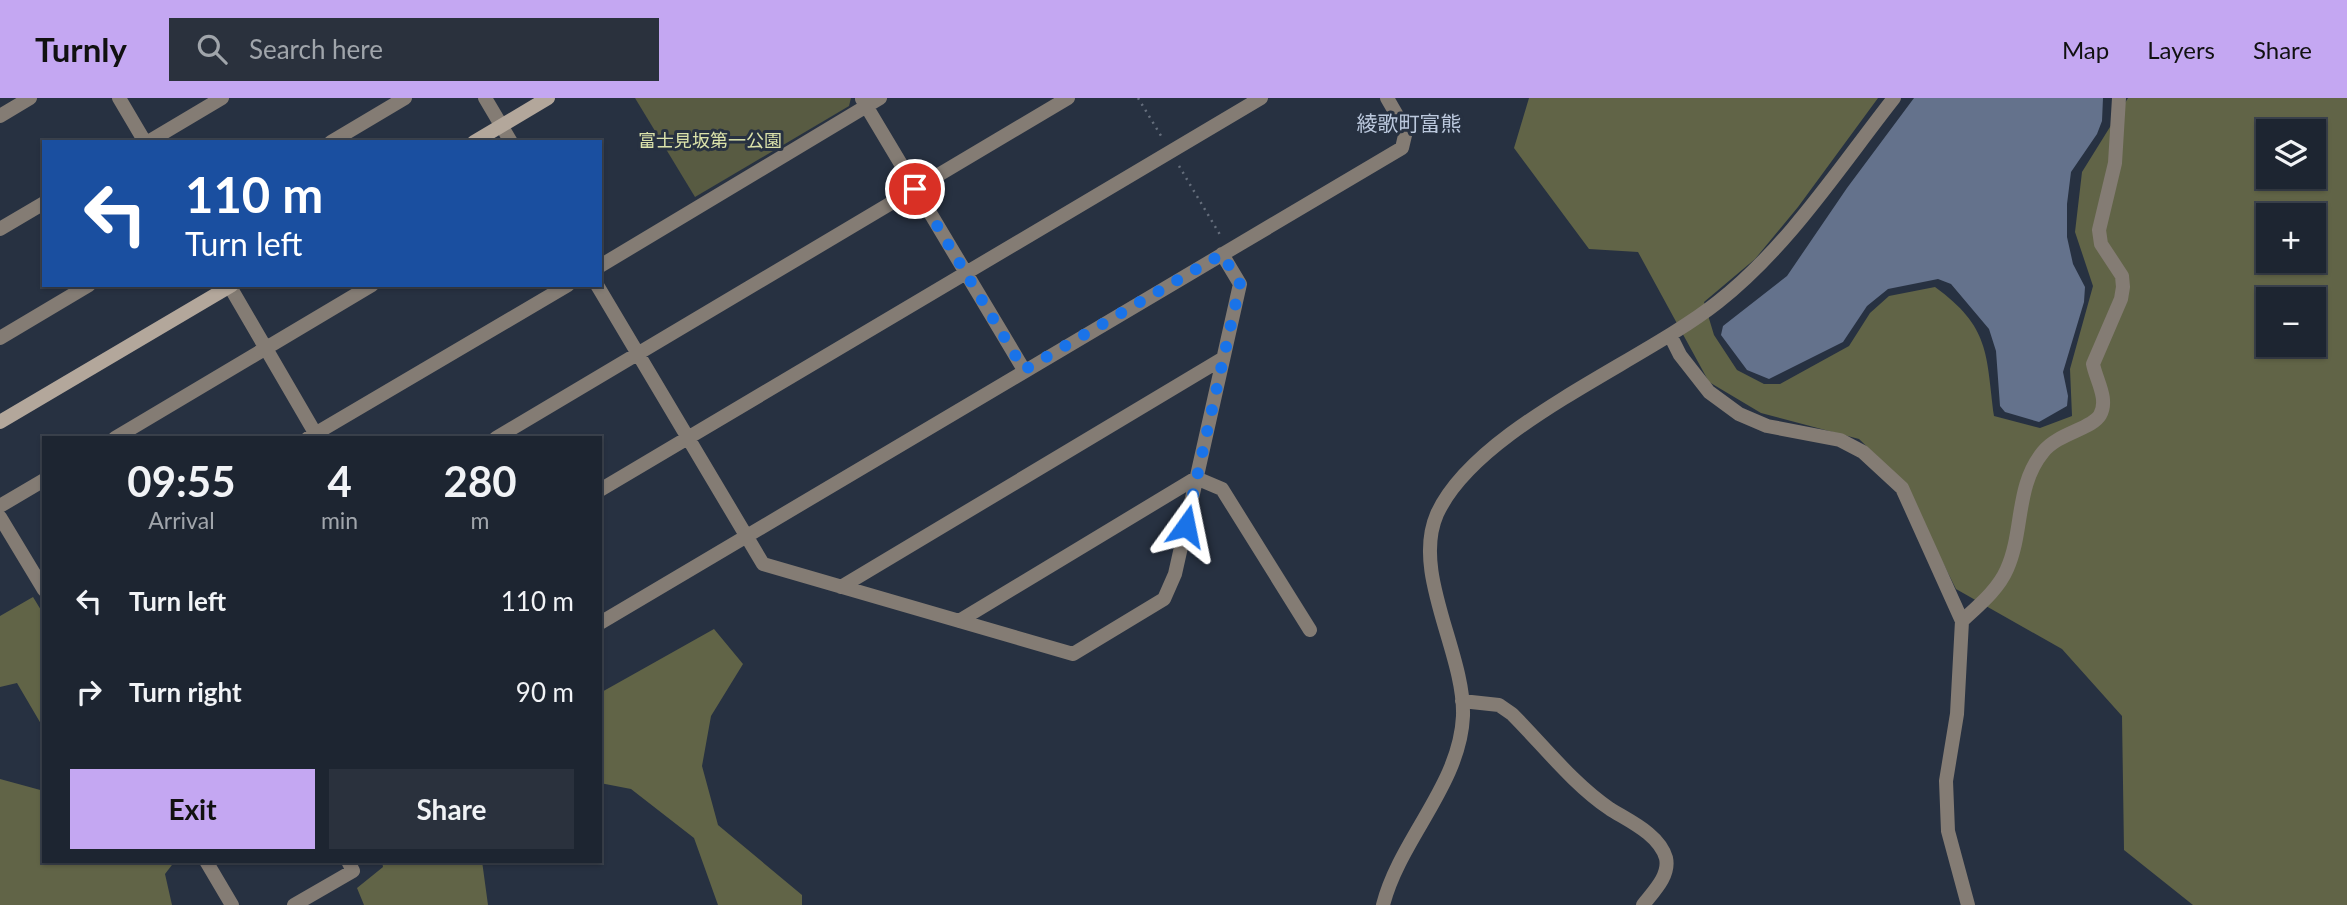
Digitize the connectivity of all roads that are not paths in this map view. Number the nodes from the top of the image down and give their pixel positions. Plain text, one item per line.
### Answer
1 (30, 98) edge
2 (119, 98) edge
3 (222, 98) edge
4 (405, 98) edge
5 (485, 98) edge
6 (548, 98) edge
7 (880, 98) edge
8 (1068, 98) edge
9 (1261, 98) edge
10 (1387, 98) edge
11 (1894, 98) edge
12 (2119, 98) edge
13 (864, 102) edge
14 (0, 116) edge
15 (502, 126) junction
16 (146, 140) edge
17 (150, 140) edge
18 (334, 140) edge
19 (478, 140) edge
20 (511, 140) edge
21 (915, 189) junction
22 (42, 204) edge
23 (0, 229) edge
24 (1226, 252) junction
25 (602, 265) edge
26 (965, 272) junction
27 (86, 287) edge
28 (228, 287) edge
29 (231, 287) edge
30 (370, 287) edge
31 (565, 287) edge
32 (598, 287) edge
33 (1670, 335) junction
34 (0, 338) edge
35 (266, 348) junction
36 (638, 354) junction
37 (1222, 359) junction
38 (1024, 370) junction
39 (0, 422) edge
40 (119, 436) edge
41 (314, 436) edge
42 (499, 436) edge
43 (687, 439) junction
44 (1196, 478) junction
45 (42, 481) edge
46 (602, 489) edge
47 (0, 506) edge
48 (0, 517) edge
49 (745, 537) junction
50 (42, 587) edge
51 (841, 587) junction
52 (959, 621) junction
53 (1962, 621) junction
54 (602, 622) edge
55 (1310, 630) dead end
56 (1462, 701) junction
57 (207, 863) edge
58 (349, 863) edge
59 (232, 905) edge
60 (294, 905) edge
61 (1383, 905) edge
62 (1643, 905) edge
63 (1968, 905) edge

1 - 14 street
2 - 16 street
3 - 17 street
4 - 18 street
5 - 15 street
6 - 15 street
7 - 13 street
8 - 21 street
9 - 26 street
10 - 24 street
11 - 33 street
12 - 53 street
13 - 21 street
13 - 25 street
15 - 19 street
15 - 20 street
21 - 26 street
21 - 36 street
22 - 23 street
24 - 37 street
24 - 38 street
26 - 38 street
26 - 43 street
27 - 34 street
28 - 39 street
29 - 35 street
30 - 35 street
31 - 41 street
32 - 36 street
33 - 53 street
33 - 56 street
35 - 40 street
35 - 41 street
36 - 42 street
36 - 43 street
37 - 44 street
37 - 51 street
38 - 49 street
43 - 46 street
43 - 49 street
44 - 52 street
44 - 52 street
44 - 55 street
45 - 47 street
48 - 50 street
49 - 51 street
49 - 54 street
51 - 52 street
53 - 63 street
56 - 61 street
56 - 62 street
57 - 59 street
58 - 60 street

